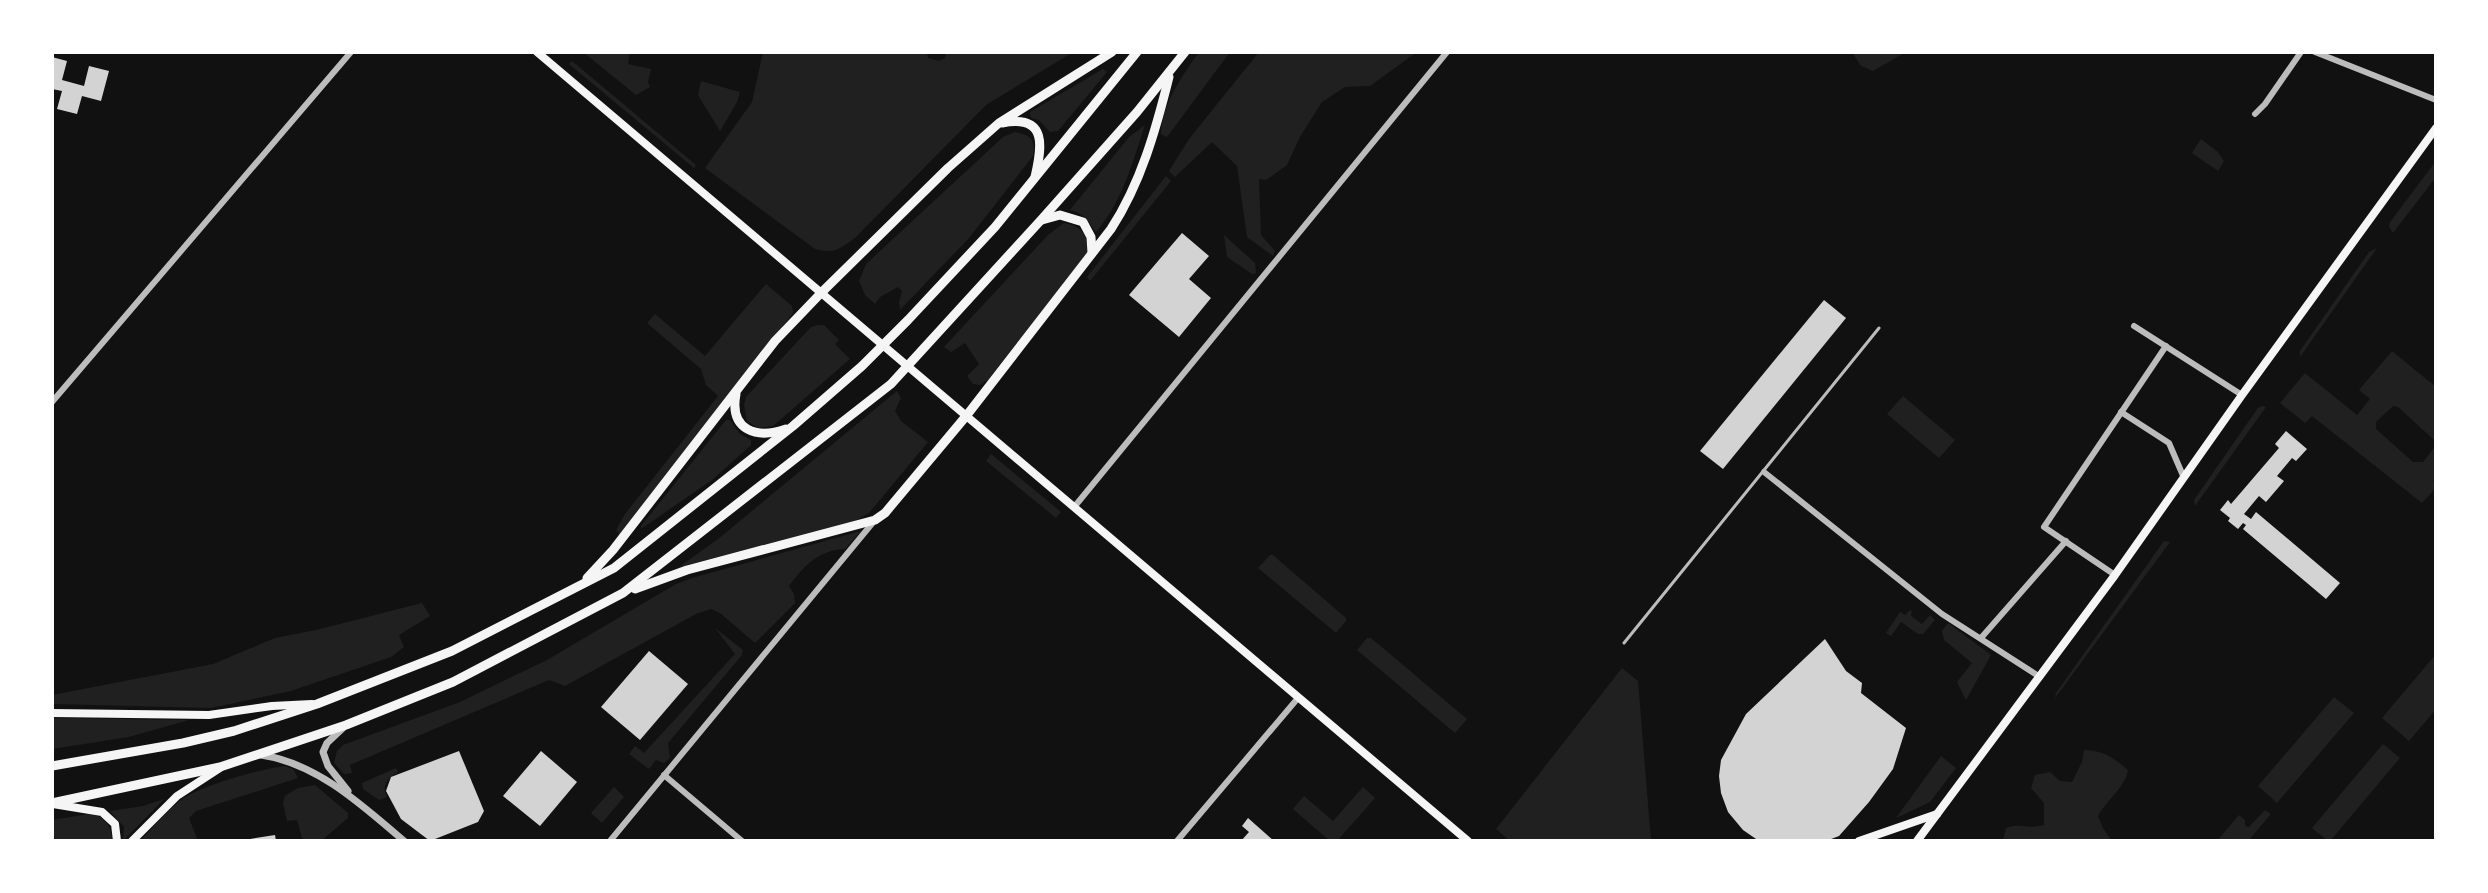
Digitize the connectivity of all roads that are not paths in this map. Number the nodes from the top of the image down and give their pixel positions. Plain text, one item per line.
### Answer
1 (351, 52) edge
2 (537, 52) edge
3 (1112, 52) edge
4 (1137, 52) edge
5 (1185, 52) edge
6 (1447, 52) edge
7 (2301, 52) edge
8 (2315, 52) edge
9 (1170, 73) junction
10 (2436, 100) edge
11 (2255, 114) dead end
12 (999, 123) junction
13 (2436, 128) edge
14 (1034, 180) junction
15 (1041, 220) junction
16 (1092, 253) junction
17 (822, 292) junction
18 (2134, 326) dead end
19 (1879, 328) dead end
20 (2166, 346) junction
21 (736, 391) junction
22 (2242, 395) junction
23 (52, 402) edge
24 (2121, 412) junction
25 (967, 415) junction
26 (793, 426) junction
27 (1764, 472) junction
28 (2184, 478) junction
29 (1075, 506) junction
30 (875, 520) junction
31 (2066, 541) junction
32 (2115, 575) junction
33 (582, 584) junction
34 (623, 593) junction
35 (1981, 638) junction
36 (1624, 643) dead end
37 (2040, 677) junction
38 (1298, 698) junction
39 (317, 704) junction
40 (52, 713) edge
41 (346, 725) junction
42 (259, 755) junction
43 (52, 766) edge
44 (220, 767) junction
45 (664, 775) junction
46 (355, 799) junction
47 (52, 804) edge
48 (1937, 814) junction
49 (117, 841) edge
50 (132, 841) edge
51 (404, 841) edge
52 (610, 841) edge
53 (742, 841) edge
54 (1177, 841) edge
55 (1468, 841) edge
56 (1859, 841) edge
57 (1917, 841) edge
58 (1925, 841) edge

1 - 23 street
2 - 17 main road
3 - 12 main road
4 - 14 main road
5 - 9 main road
6 - 29 street
7 - 11 street
8 - 10 street
9 - 15 main road
9 - 16 main road
12 - 14 main road
12 - 17 main road
13 - 22 main road
14 - 26 main road
15 - 16 main road
15 - 34 main road
16 - 25 main road
17 - 21 main road
17 - 25 main road
18 - 20 street
19 - 27 lane
20 - 22 street
20 - 24 street
21 - 26 main road
21 - 33 main road
22 - 28 main road
24 - 28 street
24 - 31 street
25 - 29 main road
25 - 30 main road
26 - 33 main road
27 - 35 street
27 - 36 lane
28 - 32 main road
29 - 38 main road
30 - 34 main road
30 - 45 street
31 - 32 street
31 - 35 street
32 - 37 main road
33 - 39 main road
34 - 41 main road
35 - 37 street
37 - 48 main road
38 - 54 street
38 - 55 main road
39 - 40 main road
39 - 43 main road
41 - 42 main road
41 - 46 street
42 - 44 main road
42 - 46 street
44 - 47 main road
44 - 50 main road
45 - 52 street
45 - 53 street
46 - 51 street
47 - 49 main road
48 - 56 main road
48 - 57 main road
48 - 58 main road

